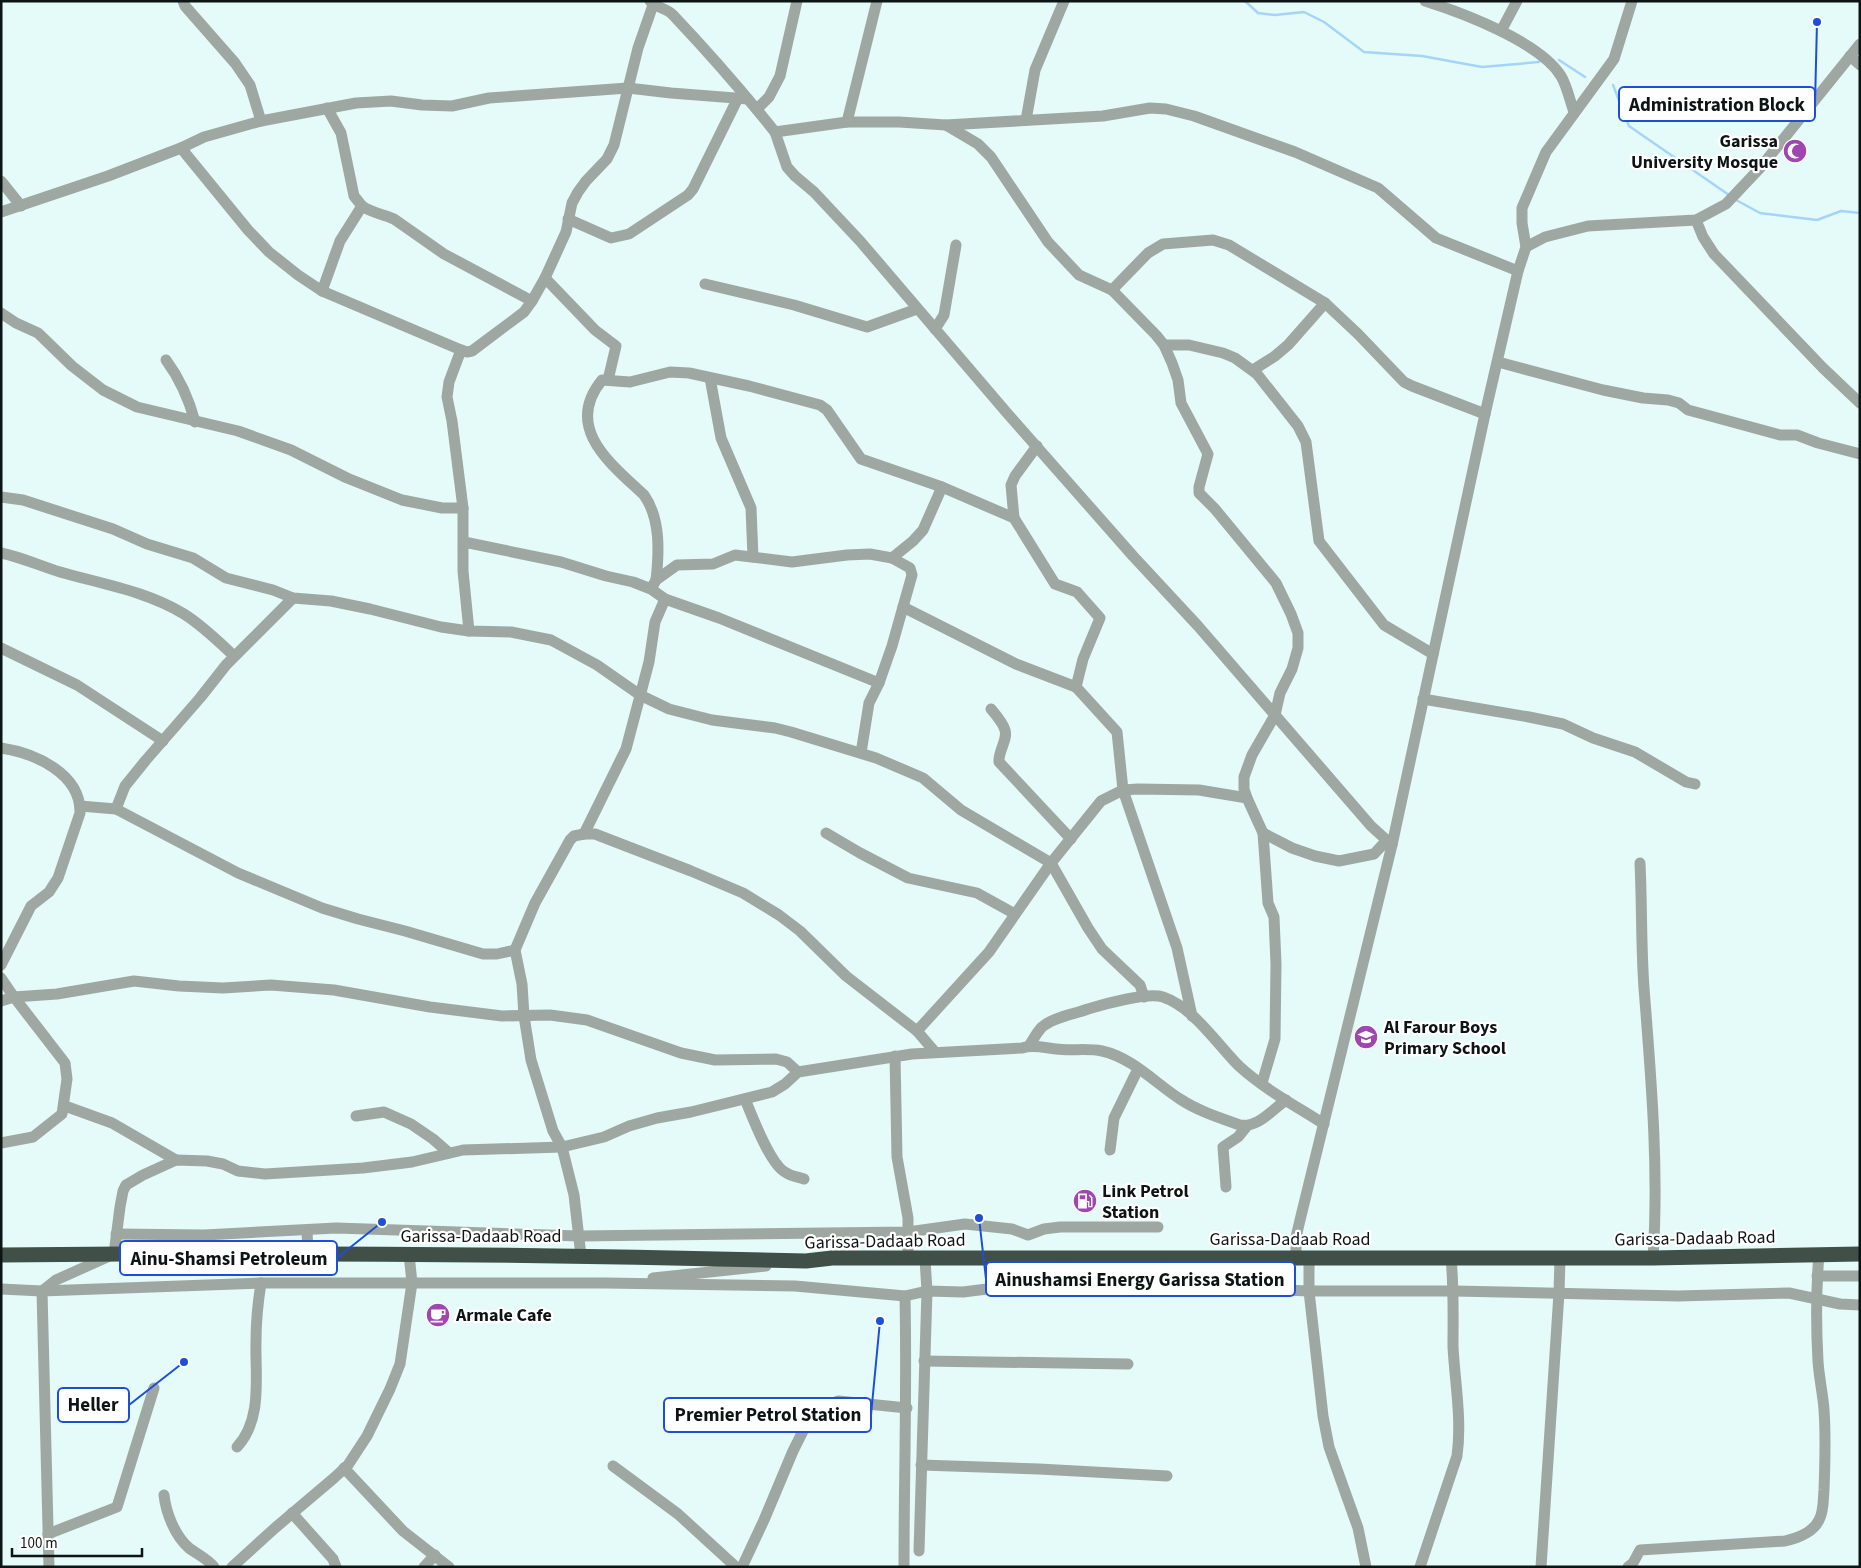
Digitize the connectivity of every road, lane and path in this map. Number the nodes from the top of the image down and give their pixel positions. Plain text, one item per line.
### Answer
1 (183, 1) edge
2 (797, 1) edge
3 (877, 1) edge
4 (1064, 1) edge
5 (1425, 1) edge
6 (1517, 1) edge
7 (1632, 1) edge
8 (652, 3) edge
9 (1441, 4) edge
10 (1501, 31) junction
11 (1860, 44) edge
12 (1850, 56) junction
13 (1860, 65) edge
14 (628, 88) junction
15 (743, 98) junction
16 (327, 108) junction
17 (757, 110) junction
18 (1574, 112) junction
19 (1026, 120) junction
20 (261, 121) junction
21 (847, 122) junction
22 (946, 125) junction
23 (776, 132) junction
24 (181, 148) junction
25 (1, 181) edge
26 (21, 206) junction
27 (362, 206) junction
28 (1, 212) edge
29 (568, 219) junction
30 (1696, 220) junction
31 (956, 245) dead end
32 (1526, 247) junction
33 (1518, 271) junction
34 (545, 278) junction
35 (705, 284) dead end
36 (322, 290) junction
37 (1112, 290) junction
38 (532, 301) junction
39 (1325, 303) junction
40 (917, 309) junction
41 (1, 312) edge
42 (935, 329) junction
43 (1164, 345) junction
44 (461, 350) junction
45 (166, 360) dead end
46 (1498, 362) junction
47 (1253, 370) junction
48 (710, 378) junction
49 (608, 380) junction
50 (1860, 403) edge
51 (1485, 414) junction
52 (195, 422) junction
53 (1037, 446) junction
54 (1860, 454) edge
55 (942, 487) junction
56 (1, 497) edge
57 (463, 508) junction
58 (1014, 518) junction
59 (464, 542) junction
60 (1, 553) edge
61 (753, 557) junction
62 (892, 558) junction
63 (654, 585) junction
64 (293, 598) junction
65 (665, 599) junction
66 (903, 607) junction
67 (469, 631) junction
68 (1, 648) edge
69 (1433, 654) junction
70 (234, 656) junction
71 (879, 683) junction
72 (1076, 687) junction
73 (640, 695) junction
74 (1423, 699) junction
75 (991, 709) dead end
76 (1275, 715) junction
77 (163, 741) junction
78 (1, 748) edge
79 (861, 753) junction
80 (1695, 784) dead end
81 (1123, 790) junction
82 (1247, 798) junction
83 (80, 806) junction
84 (116, 809) junction
85 (826, 833) dead end
86 (1263, 833) junction
87 (584, 834) junction
88 (1071, 839) junction
89 (1389, 843) junction
90 (1640, 863) dead end
91 (1051, 864) junction
92 (1015, 914) junction
93 (515, 950) junction
94 (1, 965) edge
95 (1, 978) edge
96 (14, 997) junction
97 (1144, 997) junction
98 (1, 1001) edge
99 (524, 1016) junction
100 (1192, 1016) junction
101 (917, 1031) junction
102 (1029, 1046) junction
103 (935, 1052) junction
104 (895, 1056) junction
105 (1138, 1069) junction
106 (798, 1072) junction
107 (1262, 1083) junction
108 (745, 1099) junction
109 (1286, 1100) junction
110 (64, 1106) junction
111 (356, 1116) dead end
112 (1324, 1124) junction
113 (1247, 1126) junction
114 (1, 1143) edge
115 (562, 1147) junction
116 (1110, 1150) dead end
117 (449, 1154) junction
118 (176, 1160) junction
119 (804, 1179) dead end
120 (1226, 1187) dead end
121 (1158, 1227) dead end
122 (307, 1230) junction
123 (908, 1232) junction
124 (116, 1234) junction
125 (579, 1236) junction
126 (114, 1254) junction
127 (308, 1254) junction
128 (409, 1254) junction
129 (1819, 1254) junction
130 (1860, 1254) edge
131 (1, 1255) edge
132 (581, 1256) junction
133 (1451, 1258) junction
134 (1560, 1258) junction
135 (1653, 1258) junction
136 (908, 1259) junction
137 (925, 1259) junction
138 (1302, 1259) junction
139 (806, 1261) junction
140 (1817, 1276) junction
141 (1860, 1276) edge
142 (261, 1283) junction
143 (412, 1283) junction
144 (606, 1283) junction
145 (1, 1289) edge
146 (42, 1291) junction
147 (927, 1291) junction
148 (1310, 1291) junction
149 (1454, 1291) junction
150 (1559, 1294) junction
151 (905, 1296) junction
152 (1817, 1299) junction
153 (1860, 1305) edge
154 (924, 1361) junction
155 (1128, 1364) dead end
156 (154, 1388) dead end
157 (907, 1408) junction
158 (237, 1447) dead end
159 (921, 1465) junction
160 (612, 1466) dead end
161 (344, 1468) junction
162 (1167, 1476) dead end
163 (164, 1495) dead end
164 (292, 1514) junction
165 (48, 1534) junction
166 (919, 1551) dead end
167 (435, 1555) junction
168 (49, 1567) edge
169 (214, 1567) edge
170 (232, 1567) edge
171 (336, 1567) edge
172 (424, 1567) edge
173 (448, 1567) edge
174 (736, 1567) edge
175 (742, 1567) edge
176 (904, 1567) edge
177 (1366, 1567) edge
178 (1420, 1567) edge
179 (1541, 1567) edge
180 (1628, 1567) edge

1 - 20 street
2 - 17 street
3 - 21 street
4 - 19 street
5 - 9 street
6 - 10 street
7 - 18 street
8 - 14 street
8 - 15 street
9 - 10 street
10 - 18 street
11 - 12 street
12 - 13 street
12 - 30 street
14 - 15 street
14 - 16 street
14 - 29 street
15 - 17 street
15 - 29 street
16 - 20 street
16 - 27 street
17 - 23 street
18 - 32 street
19 - 22 street
19 - 33 street
20 - 24 street
21 - 22 street
21 - 23 street
22 - 37 street
23 - 40 street
24 - 26 street
24 - 36 street
25 - 26 street
26 - 28 street
27 - 36 street
27 - 38 street
29 - 34 street
30 - 32 street
30 - 50 street
31 - 42 street
32 - 33 street
33 - 46 street
34 - 38 street
34 - 49 street
35 - 40 street
36 - 44 street
37 - 39 street
37 - 43 street
38 - 44 street
39 - 47 street
39 - 51 street
40 - 42 street
41 - 52 street
42 - 53 street
43 - 47 street
43 - 76 street
44 - 57 street
45 - 52 street
46 - 51 street
46 - 54 street
47 - 69 street
48 - 49 street
48 - 55 street
48 - 61 street
49 - 63 street
51 - 69 street
52 - 57 street
53 - 58 street
53 - 76 street
55 - 58 street
55 - 62 street
56 - 64 street
57 - 59 street
58 - 72 street
59 - 63 street
59 - 67 street
60 - 70 street
61 - 62 street
61 - 63 street
62 - 66 street
63 - 65 street
64 - 67 street
64 - 70 street
65 - 71 street
65 - 73 street
66 - 71 street
66 - 72 street
67 - 73 street
68 - 77 street
69 - 74 street
70 - 77 street
71 - 79 street
72 - 81 street
73 - 79 street
73 - 87 street
74 - 80 street
74 - 89 street
75 - 88 street
76 - 82 street
76 - 89 street
77 - 84 street
78 - 83 street
79 - 91 street
81 - 82 street
81 - 88 street
81 - 100 street
82 - 86 street
83 - 84 street
83 - 94 street
84 - 93 street
85 - 92 street
86 - 89 street
86 - 107 street
87 - 93 street
87 - 101 street
88 - 91 street
89 - 112 street
90 - 135 street
91 - 92 street
91 - 97 street
92 - 101 street
93 - 99 street
95 - 96 street
96 - 98 street
96 - 99 street
96 - 110 street
97 - 100 street
97 - 102 street
99 - 106 street
99 - 115 street
100 - 107 street
101 - 103 street
102 - 103 street
102 - 105 street
103 - 104 street
104 - 106 street
104 - 123 street
105 - 113 street
105 - 116 street
106 - 108 street
107 - 109 street
108 - 115 street
108 - 119 street
109 - 112 street
109 - 113 street
110 - 114 street
110 - 118 street
111 - 117 street
112 - 138 street
113 - 120 street
115 - 117 street
115 - 125 street
117 - 118 street
118 - 124 street
121 - 123 street
122 - 124 street
122 - 125 street
122 - 127 street
123 - 125 street
123 - 136 street
124 - 126 street
125 - 132 street
126 - 127 highway, Garissa-Dadaab Road
126 - 131 highway, Garissa-Dadaab Road
126 - 146 street
127 - 128 highway, Garissa-Dadaab Road
128 - 132 highway, Garissa-Dadaab Road
128 - 143 street
129 - 130 highway, Garissa-Dadaab Road
129 - 135 highway, Garissa-Dadaab Road
129 - 140 street
132 - 139 highway, Garissa-Dadaab Road
133 - 134 highway, Garissa-Dadaab Road
133 - 138 highway, Garissa-Dadaab Road
133 - 149 street
134 - 135 highway, Garissa-Dadaab Road
134 - 150 street
136 - 137 highway, Garissa-Dadaab Road
136 - 139 highway, Garissa-Dadaab Road
137 - 138 highway, Garissa-Dadaab Road
137 - 147 street
138 - 148 street
139 - 144 street
140 - 141 street
140 - 152 street
142 - 143 street
142 - 146 street
142 - 158 street
143 - 144 street
143 - 161 street
144 - 151 street
145 - 146 street
146 - 165 street
147 - 148 street
147 - 151 street
147 - 154 street
148 - 149 street
148 - 177 street
149 - 150 street
149 - 178 street
150 - 152 street
150 - 179 street
151 - 157 street
152 - 153 street
152 - 180 street
154 - 155 street
154 - 159 street
156 - 165 street
157 - 175 street
157 - 176 street
159 - 162 street
159 - 166 street
160 - 174 street
161 - 164 street
161 - 167 street
163 - 169 street
164 - 170 street
164 - 171 street
165 - 168 street
167 - 172 street
167 - 173 street

